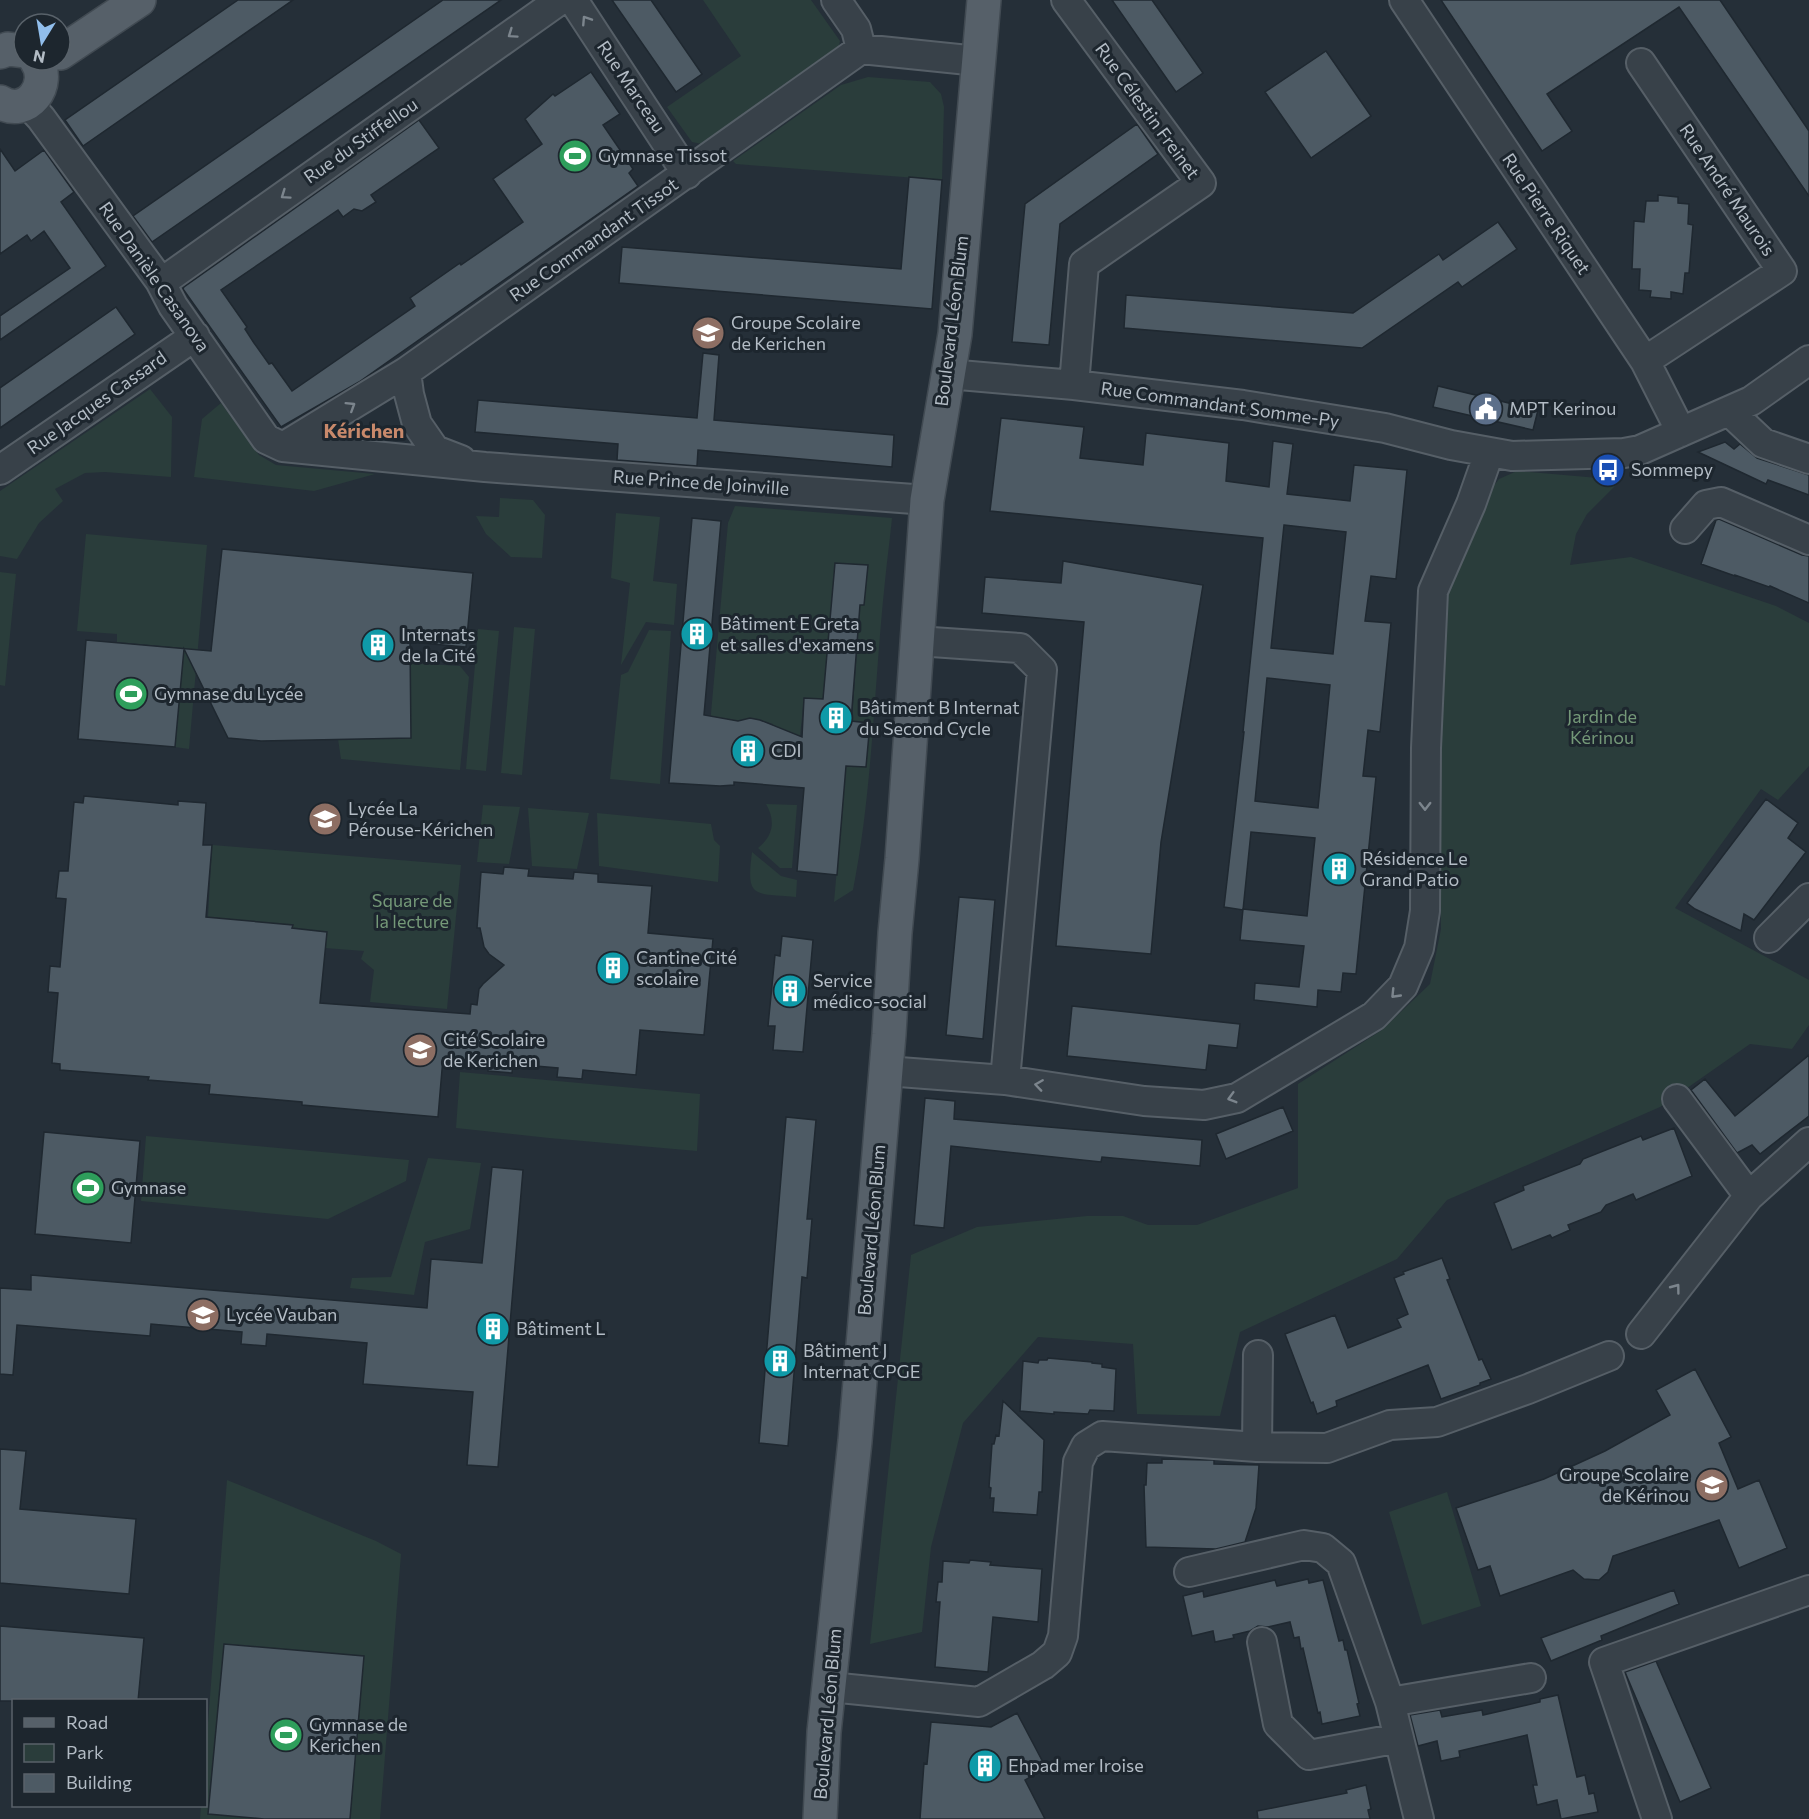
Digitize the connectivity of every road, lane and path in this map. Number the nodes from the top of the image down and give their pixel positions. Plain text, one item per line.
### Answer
1 (138, 0) edge
2 (560, 0) edge
3 (573, 0) edge
4 (836, 0) edge
5 (984, 0) edge
6 (1066, 0) edge
7 (1404, 0) edge
8 (72, 40) edge
9 (861, 50) junction
10 (978, 62) junction
11 (1641, 63) dead end
12 (43, 72) edge
13 (14, 103) edge
14 (687, 174) junction
15 (160, 281) junction
16 (195, 336) junction
17 (1809, 360) edge
18 (1645, 361) junction
19 (406, 372) junction
20 (948, 374) junction
21 (1074, 385) junction
22 (1729, 411) junction
23 (1681, 432) junction
24 (283, 447) junction
25 (1489, 453) junction
26 (1809, 459) edge
27 (474, 466) junction
28 (0, 470) edge
29 (927, 500) junction
30 (1685, 529) dead end
31 (1809, 540) edge
32 (917, 641) junction
33 (1809, 898) edge
34 (1769, 938) dead end
35 (886, 1071) junction
36 (1005, 1080) junction
37 (1677, 1099) dead end
38 (1809, 1142) edge
39 (1749, 1196) junction
40 (1641, 1334) dead end
41 (1258, 1355) dead end
42 (1609, 1356) dead end
43 (1257, 1447) junction
44 (1189, 1572) dead end
45 (1809, 1590) edge
46 (1262, 1642) dead end
47 (1532, 1678) dead end
48 (830, 1688) junction
49 (1390, 1702) junction
50 (1399, 1738) junction
51 (820, 1819) edge
52 (1419, 1819) edge
53 (1657, 1819) edge

1 - 8 main road
2 -> 15 street, Rue du Stiffellou
14 -> 3 street, Rue Marceau
4 - 9 street
5 - 10 main road, Boulevard Léon Blum
6 - 21 street, Rue Célestin Freinet
7 - 18 street, Rue Pierre Riquet
9 - 10 street
9 - 14 street, Rue Commandant Tissot
10 - 20 main road, Boulevard Léon Blum
11 - 18 street, Rue André Maurois
12 - 13 main road
13 - 15 street, Rue Danièle Casanova
14 - 19 street, Rue Commandant Tissot
15 - 16 street, Rue Danièle Casanova
16 - 24 street, Rue Danièle Casanova
16 - 28 street, Rue Jacques Cassard
17 - 22 street, Rue Commandant Somme-Py
18 - 23 street, Rue Pierre Riquet
24 -> 19 street, Rue Commandant Tissot
19 - 27 street, Rue Prince de Joinville
20 - 21 street, Rue Commandant Somme-Py
20 - 29 main road, Boulevard Léon Blum
21 - 25 street, Rue Commandant Somme-Py
22 - 23 street, Rue Commandant Somme-Py
22 - 26 street
23 - 25 street, Rue Commandant Somme-Py
24 - 27 street, Rue Prince de Joinville
25 -> 36 street
27 - 29 street, Rue Prince de Joinville
29 - 32 main road, Boulevard Léon Blum
30 - 31 street
32 - 35 main road, Boulevard Léon Blum
32 - 36 street
33 - 34 street
35 - 36 street
35 - 48 main road, Boulevard Léon Blum
37 - 39 street
38 - 39 street
40 -> 39 street
41 - 43 street
42 - 43 street
43 - 48 street
44 - 49 street
45 - 53 street
46 - 50 street
47 - 49 street
48 - 51 main road, Boulevard Léon Blum
49 - 50 street
50 - 52 street

